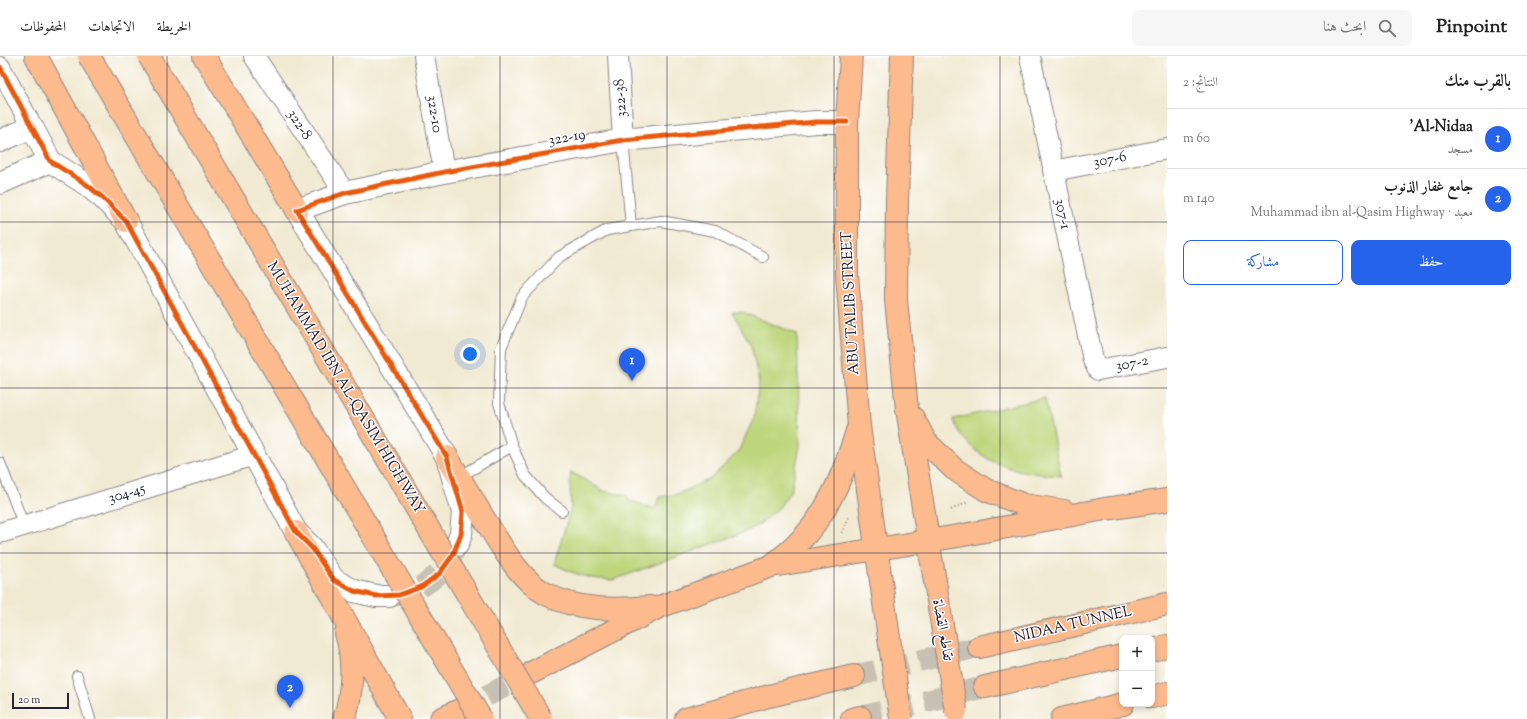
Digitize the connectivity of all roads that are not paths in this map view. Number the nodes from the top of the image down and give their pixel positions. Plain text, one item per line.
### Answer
1 (36, 56) edge
2 (89, 56) edge
3 (149, 56) edge
4 (204, 56) edge
5 (254, 56) edge
6 (424, 56) edge
7 (618, 56) edge
8 (851, 56) edge
9 (902, 56) edge
10 (1030, 56) edge
11 (0, 67) edge
12 (848, 122) junction
13 (32, 127) junction
14 (623, 140) junction
15 (0, 141) edge
16 (1167, 149) edge
17 (50, 161) junction
18 (1053, 171) junction
19 (444, 172) junction
20 (0, 183) edge
21 (345, 193) junction
22 (297, 210) junction
23 (126, 221) junction
24 (631, 226) junction
25 (763, 257) dead end
26 (1167, 357) edge
27 (1098, 370) joint
28 (907, 409) junction
29 (859, 426) junction
30 (512, 446) junction
31 (254, 454) junction
32 (447, 457) junction
33 (0, 463) edge
34 (459, 477) junction
35 (1167, 500) edge
36 (1105, 509) junction
37 (562, 511) dead end
38 (24, 526) junction
39 (296, 532) junction
40 (0, 533) edge
41 (927, 540) junction
42 (457, 545) tunnel mouth
43 (877, 549) junction
44 (771, 566) junction
45 (389, 596) tunnel mouth
46 (1167, 604) edge
47 (659, 607) junction
48 (341, 614) junction
49 (1167, 646) edge
50 (979, 647) tunnel mouth
51 (1155, 649) edge
52 (1119, 657) edge
53 (533, 672) tunnel mouth
54 (77, 676) dead end
55 (854, 676) tunnel mouth
56 (985, 687) tunnel mouth
57 (1167, 693) edge
58 (1155, 696) edge
59 (1119, 705) edge
60 (957, 715) edge
61 (1088, 715) edge
62 (90, 719) edge
63 (344, 719) edge
64 (400, 719) edge
65 (481, 719) edge
66 (541, 719) edge
67 (686, 719) edge
68 (901, 719) edge
69 (1062, 719) edge

1 - 23 main road
2 - 65 main road, bridge
3 - 66 main road, MUHAMMAD IBN AL-QASIM HIGHWAY, bridge
4 - 22 main road
5 - 21 street, 322-8
6 - 19 street, 322-10
7 - 14 street, 322-38
8 - 12 main road, ABU TALIB STREET
9 - 28 main road
10 - 18 street, 307-1
11 - 13 street
12 - 14 street, 322-19
12 - 29 main road, ABU TALIB STREET
13 - 15 street
13 - 17 street
14 - 19 street, 322-19
14 - 24 lane
16 - 18 street, 307-6
17 - 20 street
17 - 23 street
18 - 27 street, 307-1
19 - 21 street, 322-19
21 - 22 street, 322-19
22 - 32 street
23 - 31 street
24 - 25 lane
24 - 30 lane
26 - 27 street, 307-2
28 - 36 main road
28 - 41 main road
29 - 43 main road, ABU TALIB STREET
29 - 44 main road
30 - 34 lane
30 - 37 lane
31 - 38 street, 304-45
31 - 39 street
32 - 34 main road
32 - 42 street
33 - 38 lane
34 - 47 main road
35 - 36 main road
36 - 41 main road
38 - 40 street, 304-45
39 - 45 street
39 - 48 main road
41 - 43 main road
41 - 60 main road, تقاطع القضاة, bridge
43 - 44 main road
43 - 68 main road, bridge
44 - 47 main road
46 - 50 main road, NIDAA TUNNEL
47 - 53 main road
48 - 63 main road
48 - 64 main road
49 - 51 main road
52 - 56 main road
54 - 62 lane
55 - 67 main road
57 - 58 main road
59 - 61 main road
61 - 69 main road

